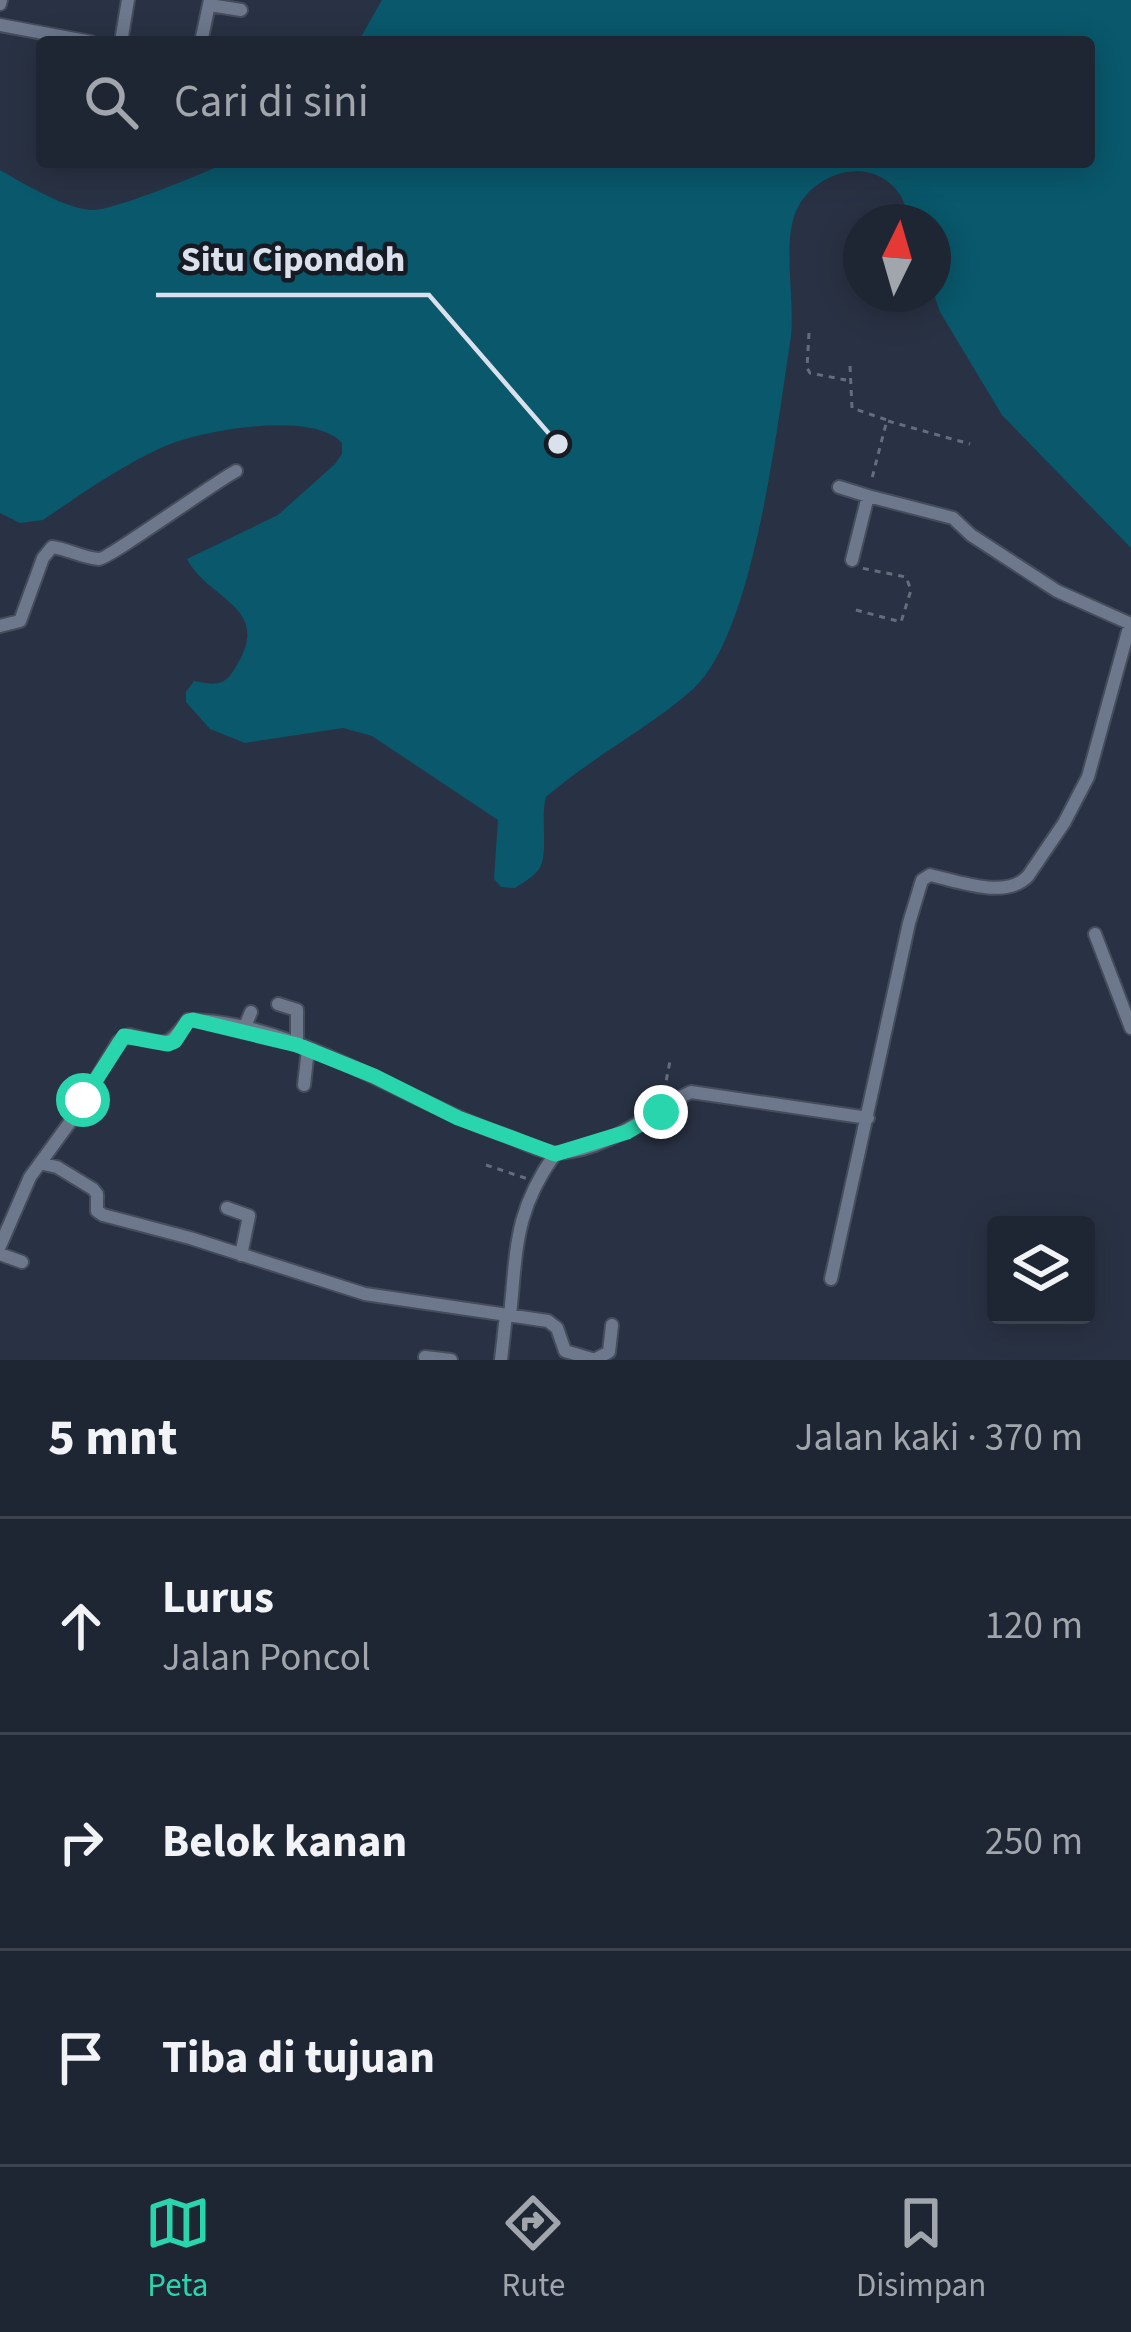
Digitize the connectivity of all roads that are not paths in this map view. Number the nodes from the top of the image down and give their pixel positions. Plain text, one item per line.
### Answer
1 (210, 2) edge
2 (128, 4) edge
3 (242, 10) dead end
4 (0, 25) edge
5 (42, 36) edge
6 (123, 36) edge
7 (202, 36) edge
8 (236, 471) dead end
9 (839, 487) dead end
10 (868, 496) junction
11 (852, 560) road end
12 (1130, 624) edge
13 (0, 626) edge
14 (1095, 934) dead end
15 (278, 1004) dead end
16 (251, 1012) dead end
17 (1131, 1028) edge
18 (244, 1030) junction
19 (303, 1047) junction
20 (304, 1085) dead end
21 (868, 1118) junction
22 (555, 1154) junction
23 (43, 1164) junction
24 (227, 1208) dead end
25 (0, 1250) edge
26 (241, 1255) junction
27 (22, 1262) dead end
28 (831, 1279) dead end
29 (508, 1315) junction
30 (612, 1325) dead end
31 (425, 1357) edge
32 (451, 1360) edge
33 (501, 1360) edge
34 (595, 1360) edge

1 - 3 street
1 - 7 street
2 - 6 street
4 - 5 street
8 - 13 street
9 - 10 street
10 - 11 street
10 - 12 street
12 - 21 street
14 - 17 street
15 - 19 street
16 - 18 street
18 - 19 street
18 - 23 street
19 - 20 street
19 - 22 street
21 - 22 street
21 - 28 street
22 - 29 street
23 - 25 street
23 - 26 street
24 - 26 street
25 - 27 street
26 - 29 street
29 - 33 street
29 - 34 street
30 - 34 street
31 - 32 street

